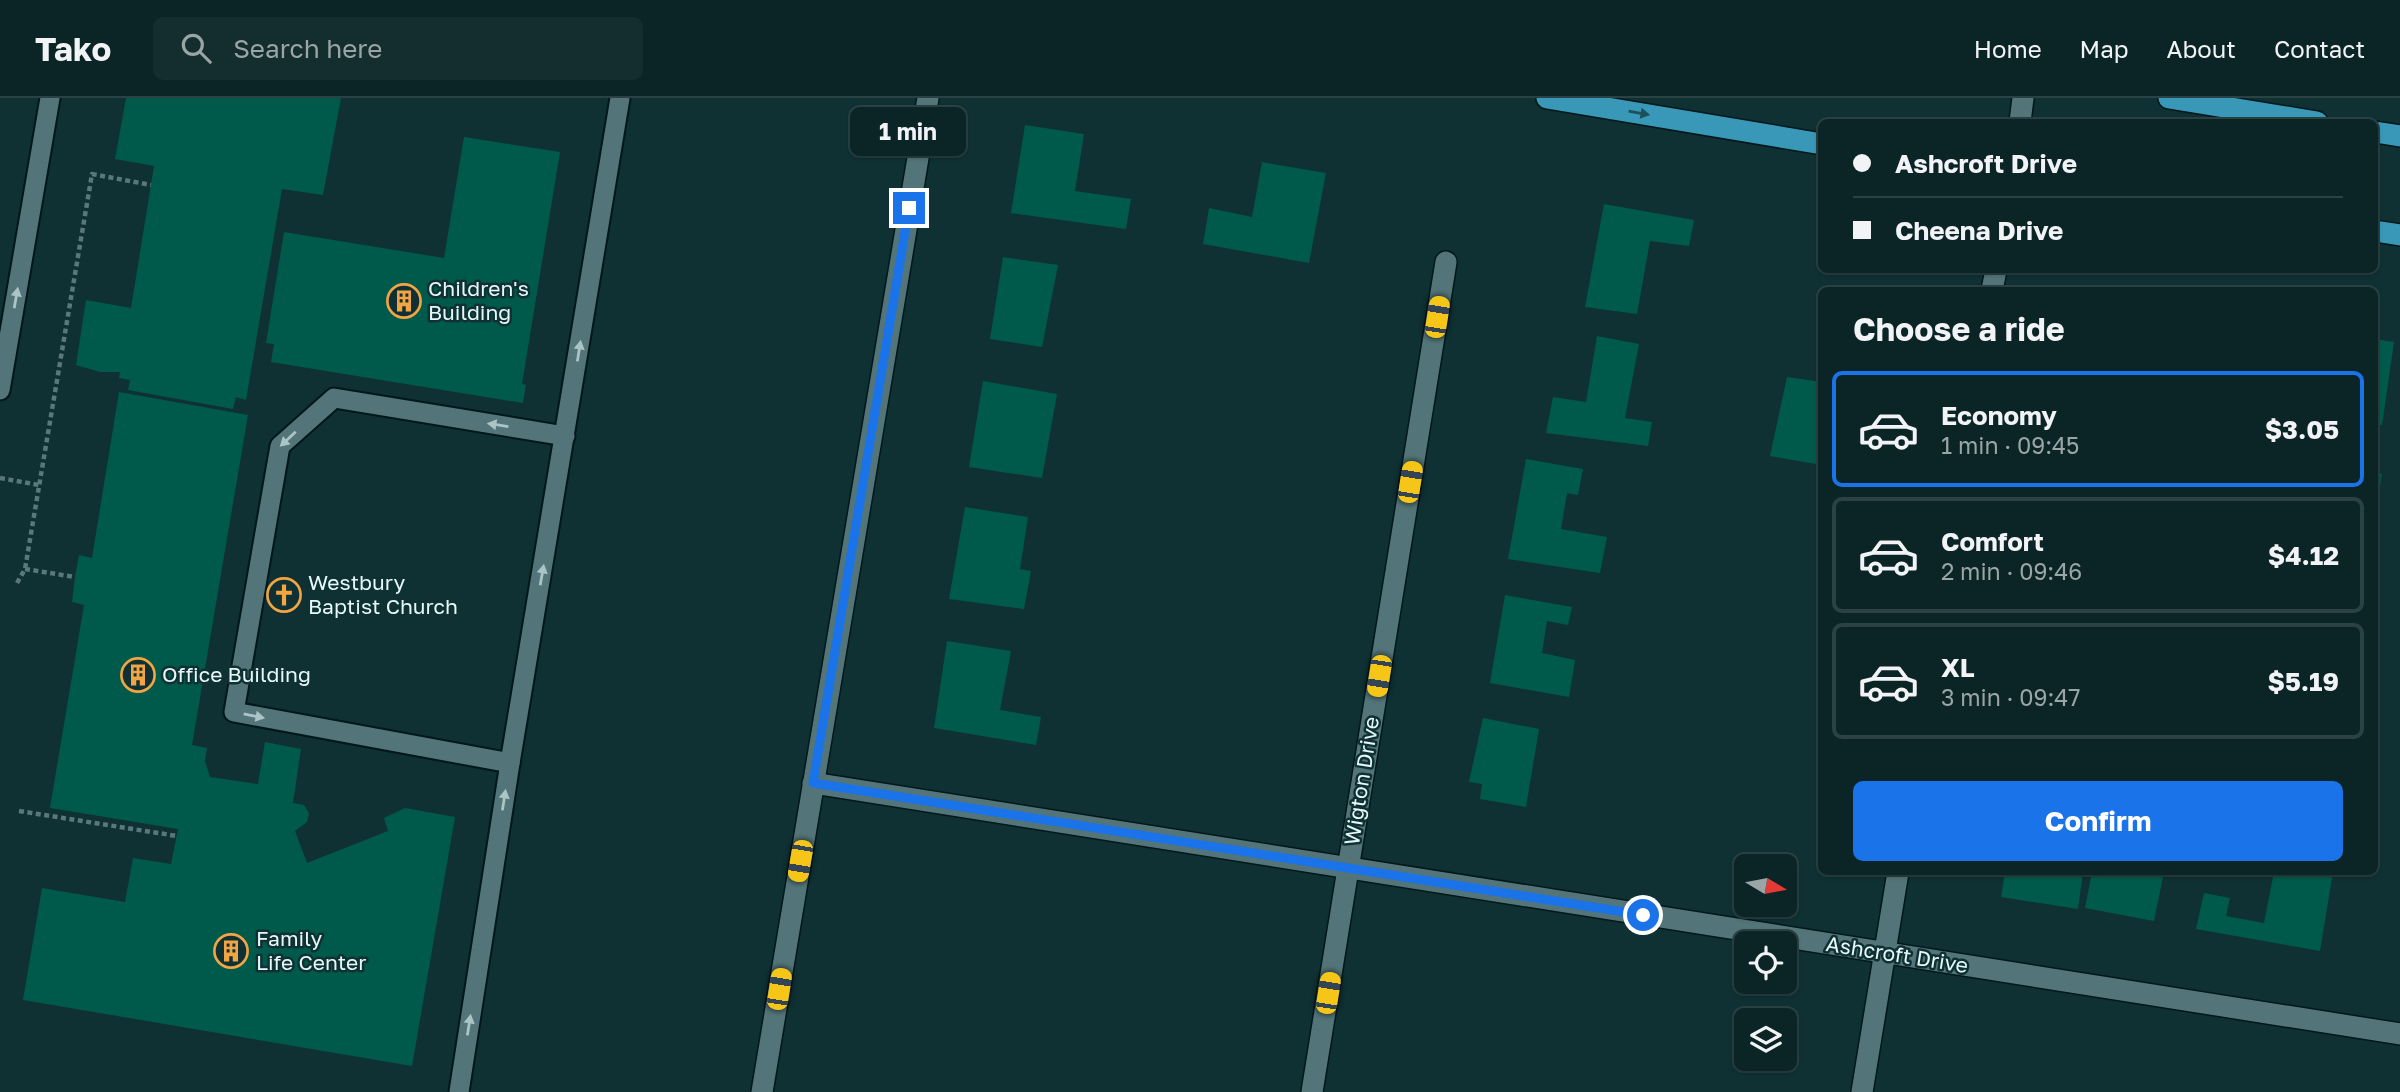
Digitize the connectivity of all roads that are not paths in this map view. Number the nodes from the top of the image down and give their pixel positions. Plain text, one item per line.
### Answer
1 (50, 98) edge
2 (620, 98) edge
3 (928, 98) edge
4 (1547, 98) edge
5 (2024, 98) edge
6 (2169, 98) edge
7 (2020, 119) edge
8 (2298, 119) edge
9 (2378, 132) edge
10 (2400, 136) edge
11 (1818, 143) edge
12 (2378, 231) edge
13 (2400, 235) edge
14 (1446, 262) dead end
15 (0, 390) edge
16 (565, 436) junction
17 (510, 763) junction
18 (813, 783) junction
19 (1348, 869) junction
20 (1898, 875) edge
21 (1885, 953) junction
22 (2400, 1034) edge
23 (459, 1092) edge
24 (762, 1092) edge
25 (1312, 1092) edge
26 (1862, 1092) edge

15 -> 1 lane
16 -> 2 lane
3 - 18 street
4 -> 11 main road
5 - 7 street
6 - 8 main road
9 - 10 main road
12 - 13 main road
14 - 19 street, Wigton Drive
17 -> 16 lane
16 -> 17 lane
23 -> 17 lane
18 - 19 street, Ashcroft Drive
18 - 24 street
19 - 21 street, Ashcroft Drive
19 - 25 street, Wigton Drive
20 - 21 street
21 - 22 street, Ashcroft Drive
21 - 26 street

